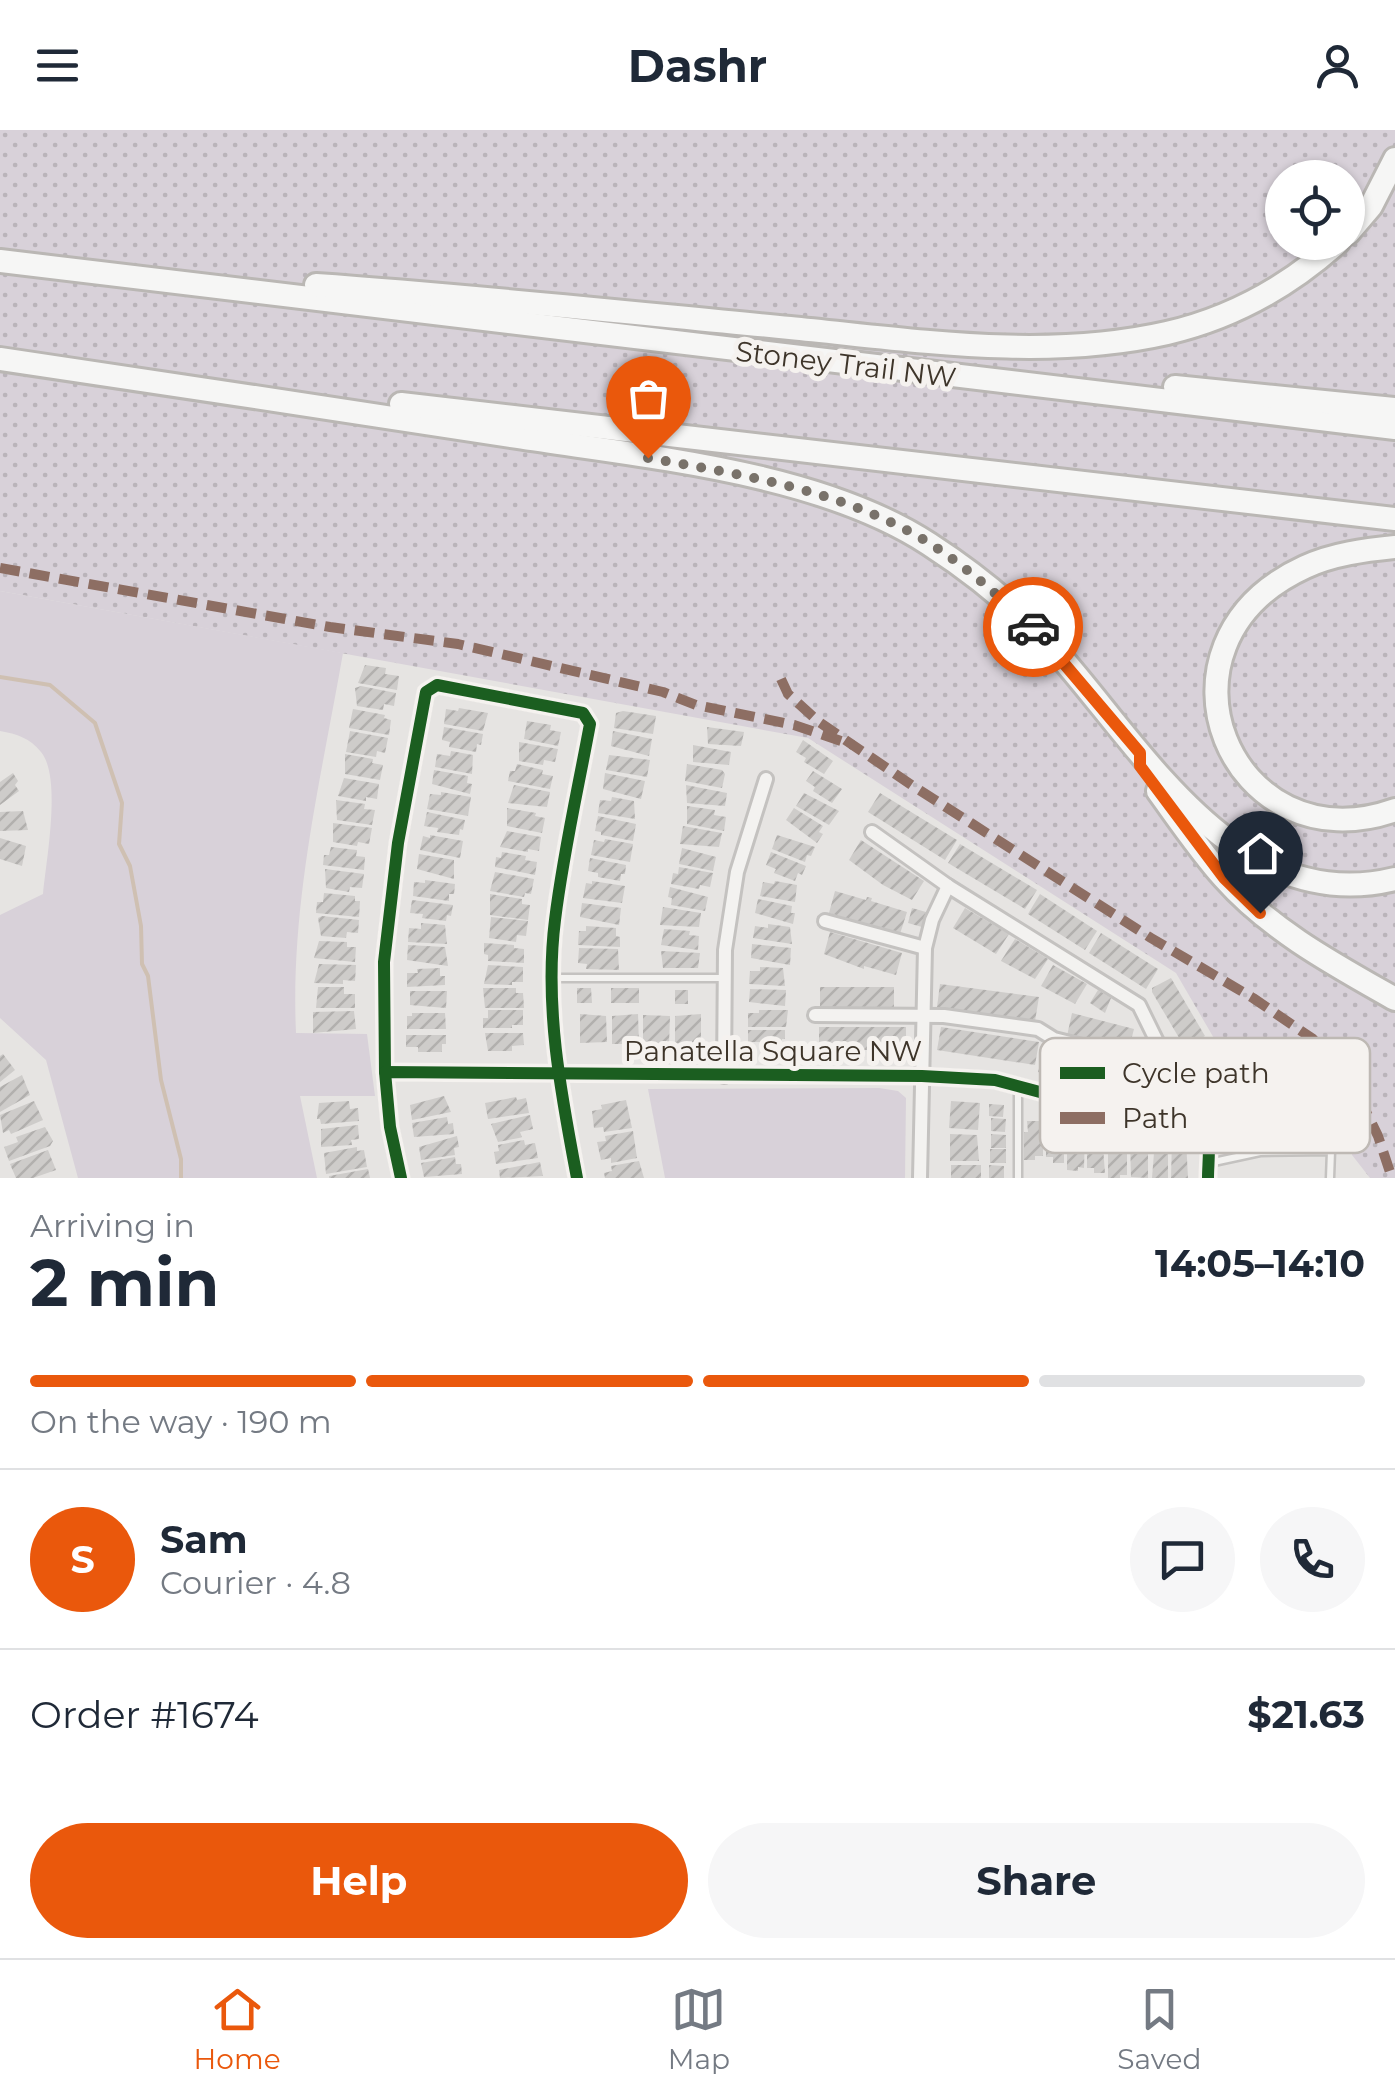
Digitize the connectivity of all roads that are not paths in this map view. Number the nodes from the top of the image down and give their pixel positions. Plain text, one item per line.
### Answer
1 (1395, 160) edge
2 (1365, 213) edge
3 (1315, 260) edge
4 (0, 261) edge
5 (34, 264) junction
6 (0, 359) edge
7 (943, 376) junction
8 (1395, 408) edge
9 (1395, 428) edge
10 (1395, 519) edge
11 (1395, 547) edge
12 (1140, 753) junction
13 (766, 779) dead end
14 (1395, 810) edge
15 (872, 832) dead end
16 (1395, 879) edge
17 (948, 886) junction
18 (825, 921) dead end
19 (926, 948) junction
20 (553, 978) junction
21 (724, 978) junction
22 (1395, 1000) edge
23 (815, 1015) dead end
24 (921, 1016) junction
25 (1051, 1038) edge
26 (1155, 1038) edge
27 (385, 1072) junction
28 (558, 1075) junction
29 (724, 1076) junction
30 (922, 1076) junction
31 (1018, 1086) junction
32 (1040, 1092) edge
33 (1257, 1153) edge
34 (1331, 1153) edge
35 (1208, 1171) edge
36 (401, 1178) edge
37 (577, 1178) edge
38 (920, 1178) edge
39 (1018, 1178) edge
40 (1330, 1178) edge

1 - 2 highway
3 - 5 highway
4 - 5 highway, Stoney Trail NW
5 - 7 highway, Stoney Trail NW
6 - 10 highway
6 - 12 highway
7 - 8 highway
7 - 9 highway, Stoney Trail NW
11 - 14 highway
12 - 16 highway
12 - 22 highway
13 - 21 street
15 - 17 street
17 - 19 street
17 - 26 street
18 - 19 street
19 - 24 street
20 - 21 lane
20 - 27 street
20 - 28 street
21 - 29 street
23 - 24 street
24 - 25 street
24 - 30 street
27 - 28 street, Panatella Square NW
27 - 36 street
28 - 29 street, Panatella Square NW
28 - 37 street
29 - 30 street, Panatella Square NW
30 - 31 street, Panatella Square NW
30 - 38 street
31 - 32 street, Panatella Square NW
31 - 39 lane
33 - 35 lane
34 - 40 lane

